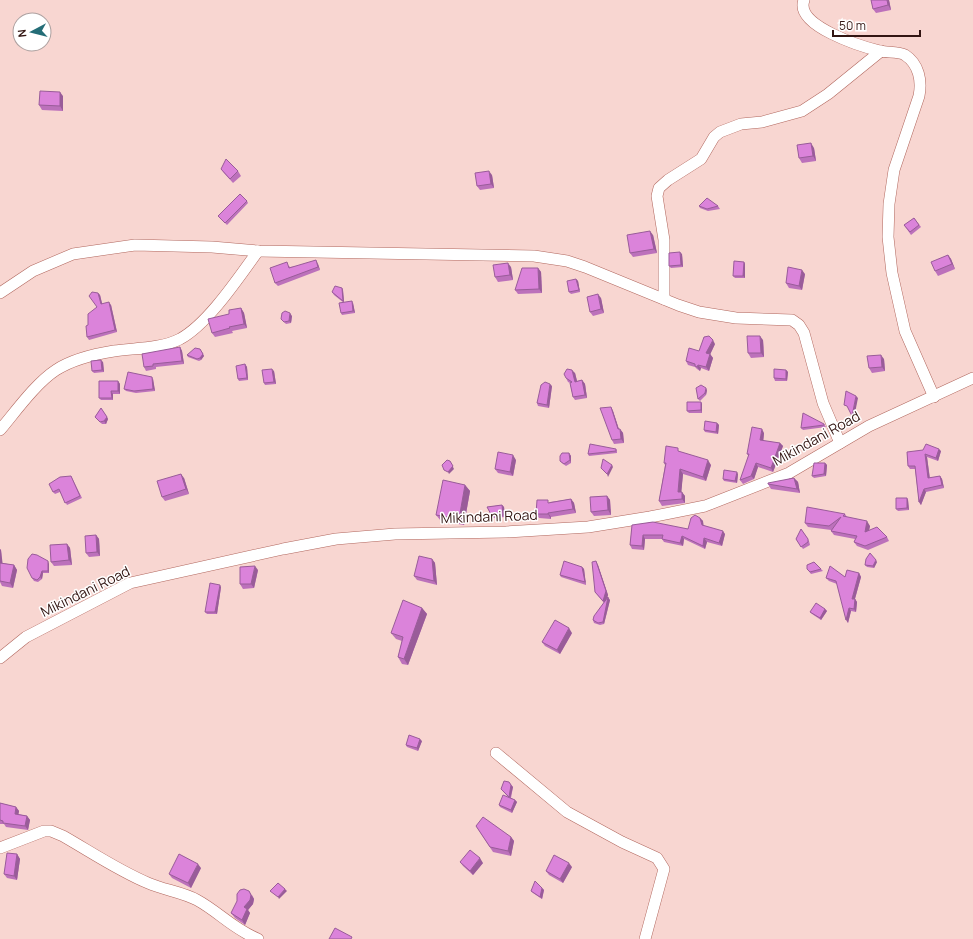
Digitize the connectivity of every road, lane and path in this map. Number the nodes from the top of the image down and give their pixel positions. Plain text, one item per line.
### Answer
1 (804, 0) edge
2 (881, 51) junction
3 (258, 251) junction
4 (0, 293) edge
5 (664, 299) junction
6 (973, 378) edge
7 (934, 397) junction
8 (0, 430) edge
9 (840, 444) junction
10 (0, 658) edge
11 (496, 753) dead end
12 (0, 848) edge
13 (258, 939) edge
14 (645, 939) edge

1 - 2 street
2 - 5 street
2 - 7 street
3 - 4 street
3 - 5 street
3 - 8 street
5 - 9 street
6 - 7 street, Mikindani Road
7 - 9 street, Mikindani Road
9 - 10 street, Mikindani Road
11 - 14 street
12 - 13 street

